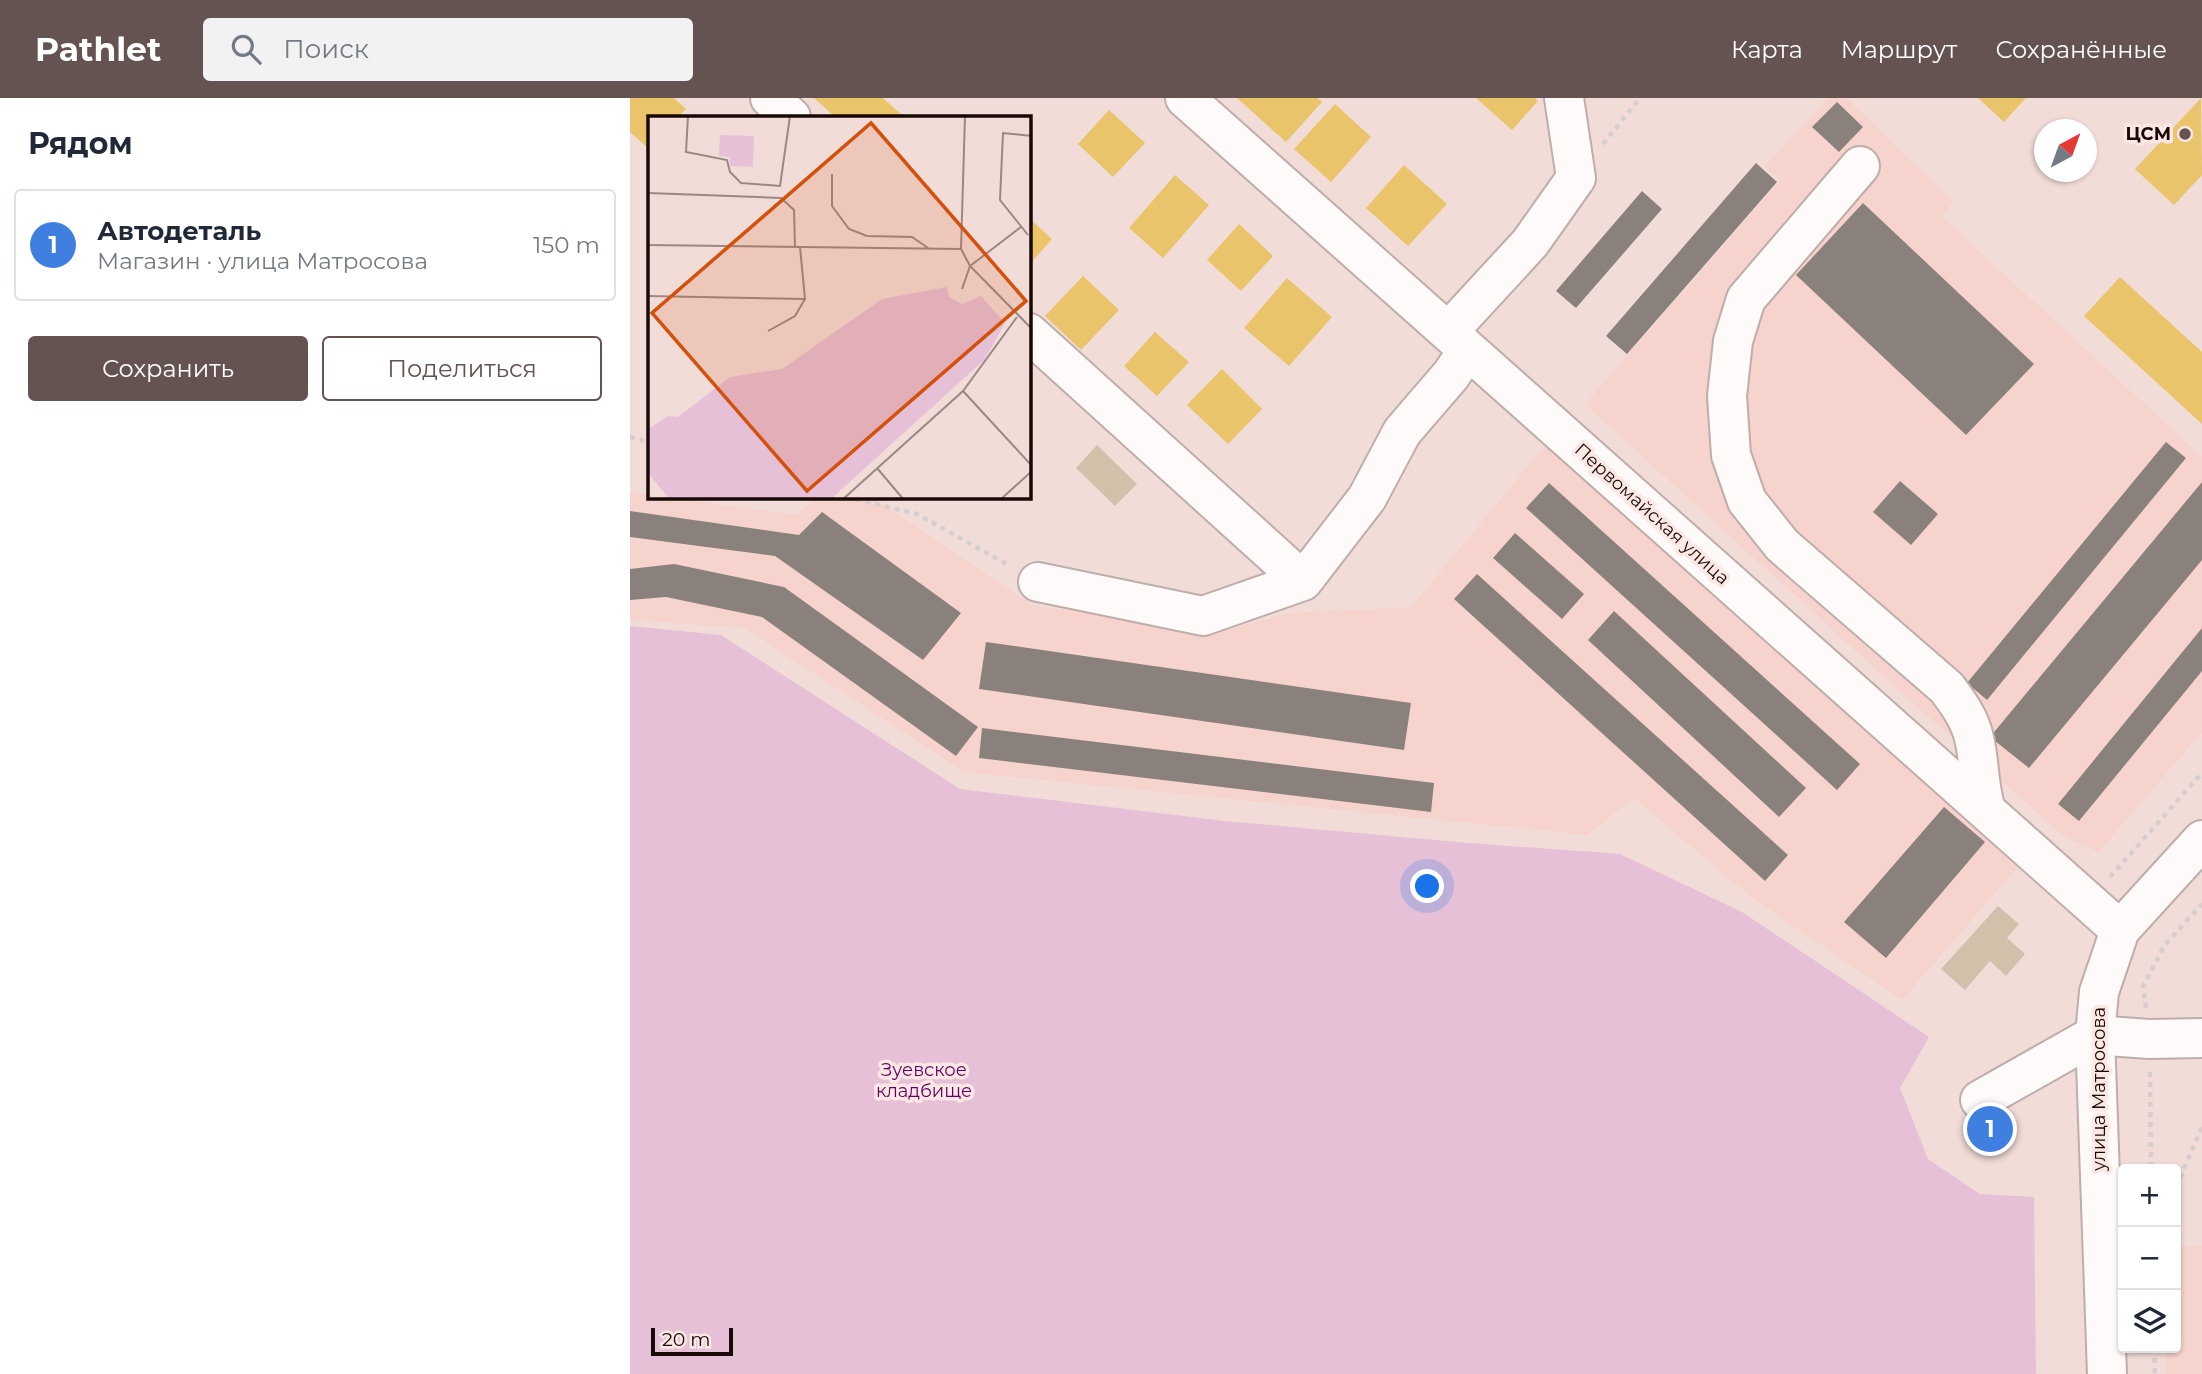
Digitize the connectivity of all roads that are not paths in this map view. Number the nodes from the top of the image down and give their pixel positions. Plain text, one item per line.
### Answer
1 (770, 98) edge
2 (1185, 98) edge
3 (1564, 98) edge
4 (791, 116) edge
5 (1860, 166) dead end
6 (1031, 335) edge
7 (1458, 341) junction
8 (1303, 581) junction
9 (1038, 582) road end
10 (1986, 810) junction
11 (2202, 840) edge
12 (2120, 930) junction
13 (2095, 1035) junction
14 (2202, 1038) edge
15 (1980, 1100) dead end
16 (2107, 1374) edge

1 - 4 street
2 - 7 street, Первомайская улица
3 - 7 street
5 - 10 street
6 - 8 street
7 - 8 street
7 - 10 street, Первомайская улица
8 - 9 street
10 - 12 street, Первомайская улица
11 - 12 street, улица Матросова
12 - 13 street, улица Матросова
13 - 14 street
13 - 15 street
13 - 16 street, улица Матросова

